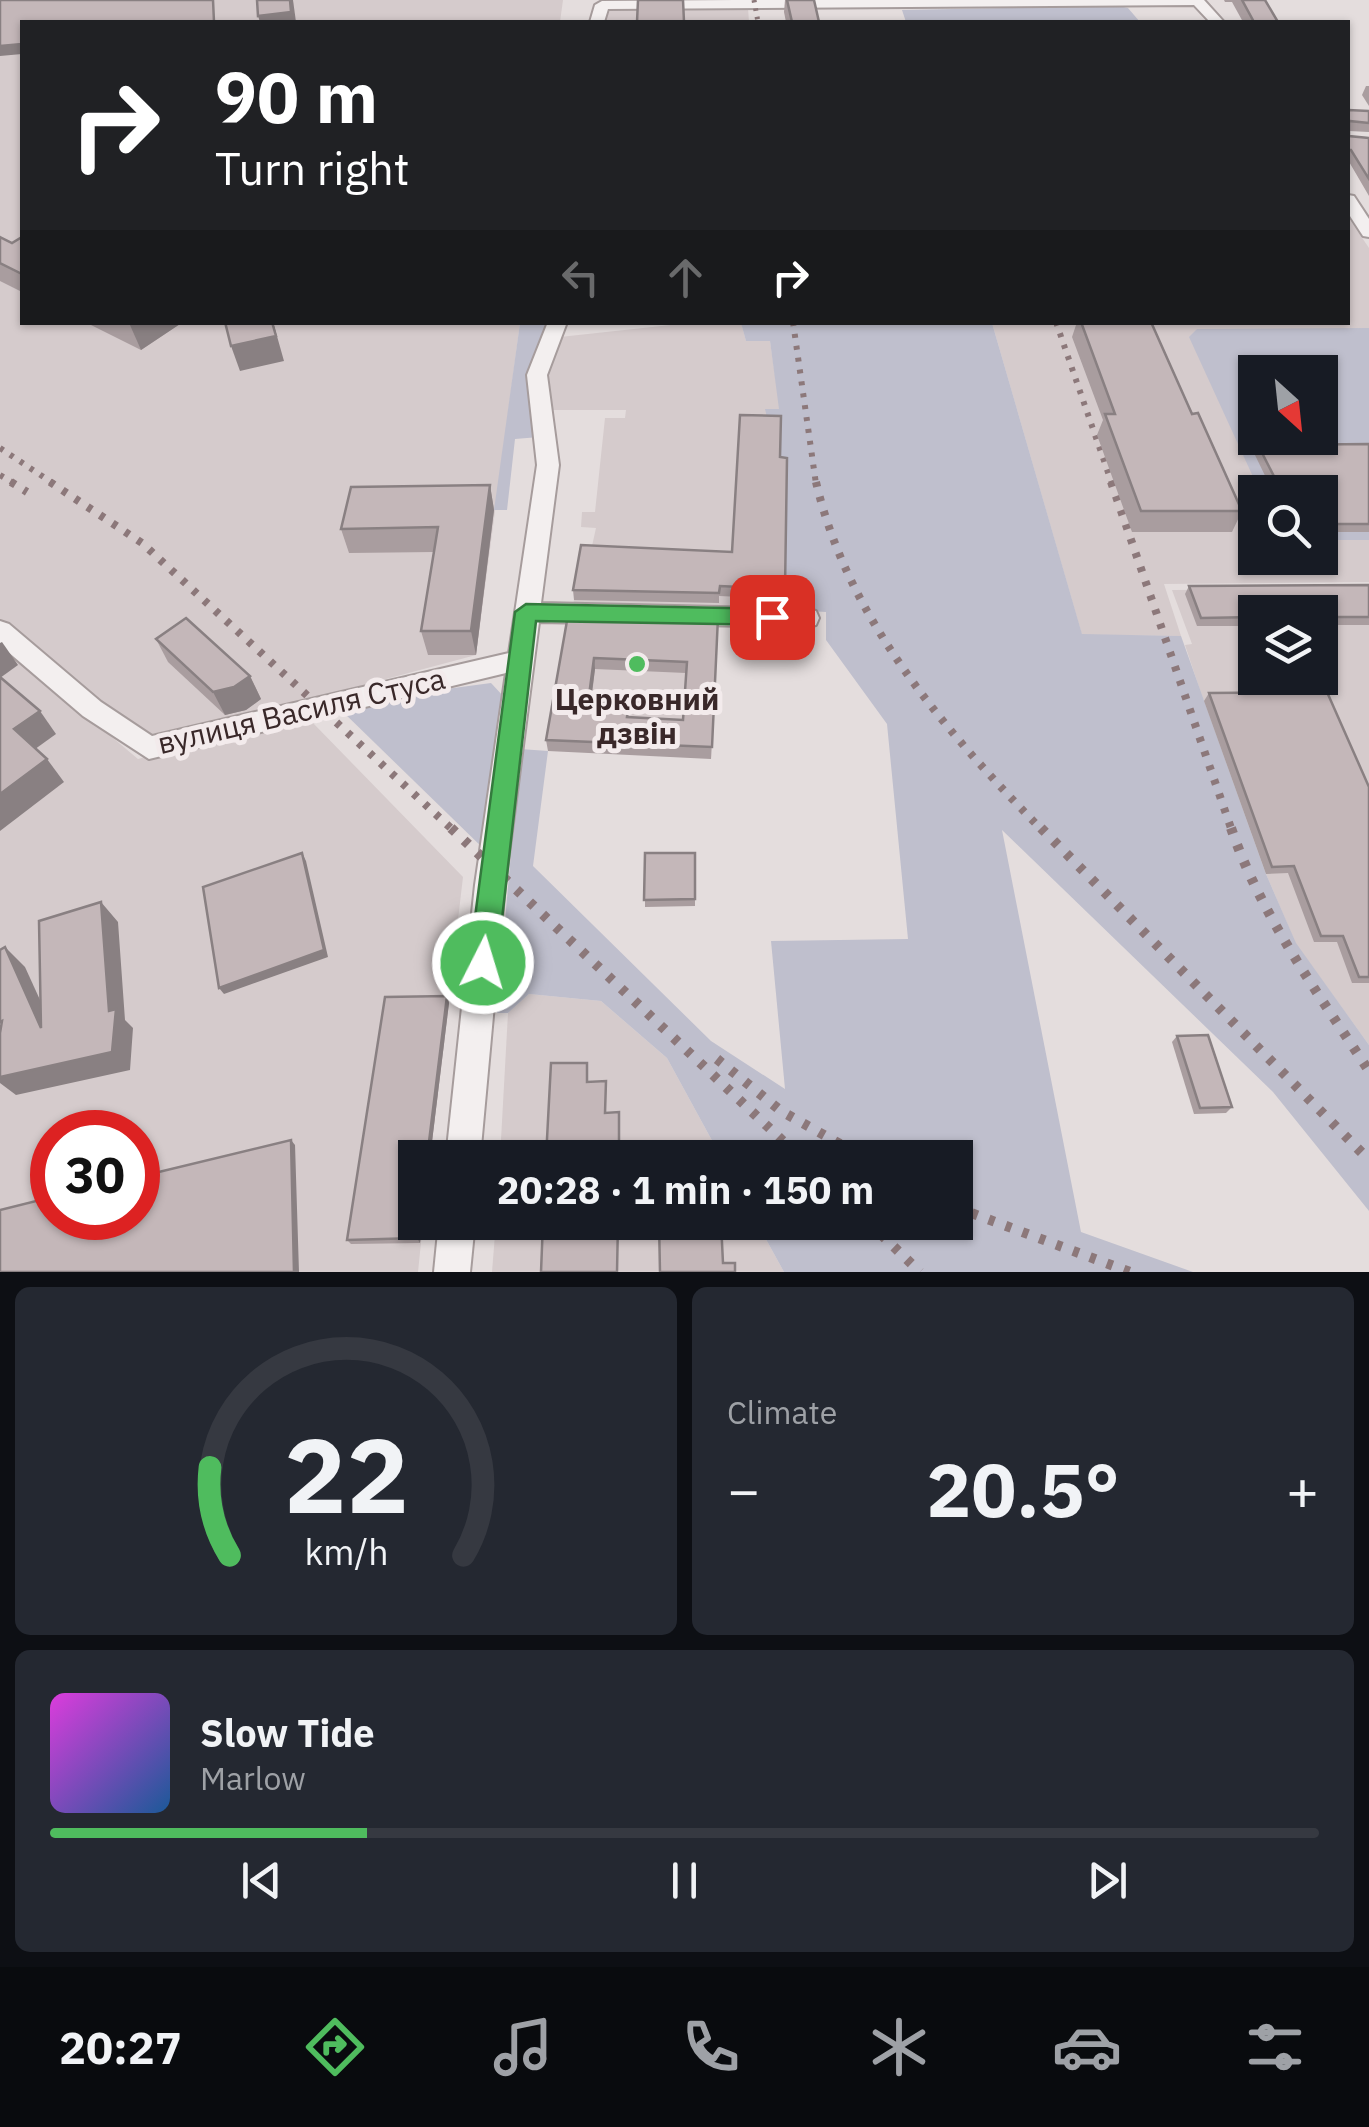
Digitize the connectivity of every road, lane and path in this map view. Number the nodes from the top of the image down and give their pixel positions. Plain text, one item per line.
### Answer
1 (1198, 1) edge
2 (598, 20) edge
3 (1215, 20) edge
4 (1350, 203) edge
5 (1369, 232) edge
6 (557, 325) edge
7 (526, 612) junction
8 (807, 618) dead end
9 (0, 631) edge
10 (520, 660) junction
11 (466, 1140) edge
12 (455, 1240) edge
13 (452, 1272) edge

1 - 2 street
1 - 3 street
4 - 5 street
6 - 7 street
7 - 8 street
7 - 10 street
9 - 10 street, вулиця Василя Стуса
10 - 11 street
12 - 13 street

